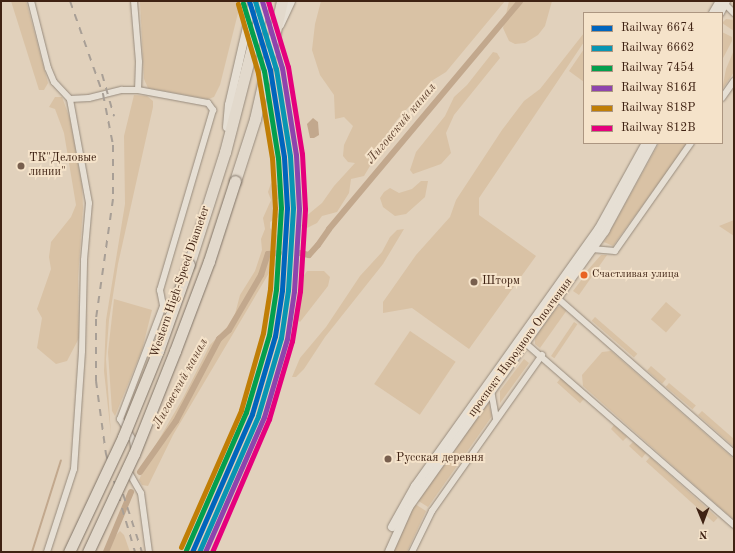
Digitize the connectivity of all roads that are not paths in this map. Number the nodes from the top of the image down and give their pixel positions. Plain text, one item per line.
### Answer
1 (31, 1) edge
2 (134, 1) edge
3 (253, 1) edge
4 (264, 1) edge
5 (282, 1) edge
6 (291, 1) edge
7 (723, 2) edge
8 (714, 12) edge
9 (720, 12) edge
10 (734, 13) edge
11 (272, 45) junction
12 (734, 81) edge
13 (138, 90) junction
14 (723, 97) edge
15 (70, 99) junction
16 (645, 144) edge
17 (652, 144) edge
18 (690, 144) edge
19 (225, 152) junction
20 (592, 249) junction
21 (555, 296) junction
22 (523, 340) junction
23 (542, 355) junction
24 (491, 390) junction
25 (496, 419) junction
26 (734, 453) edge
27 (734, 526) edge
28 (47, 552) edge
29 (69, 552) edge
30 (88, 552) edge
31 (149, 552) edge
32 (384, 552) edge
33 (389, 552) edge
34 (412, 552) edge

1 - 15 street
2 - 13 street
3 - 19 main road
4 - 19 highway, Western High-Speed Diameter
5 - 11 highway, Western High-Speed Diameter
6 - 11 main road
7 - 8 main road
7 - 9 main road
7 - 10 street
11 - 30 highway, Western High-Speed Diameter, bridge
12 - 14 street
13 - 15 street
13 - 31 street
15 - 28 street
16 - 21 main road, проспект Народного Ополчения
17 - 20 main road, проспект Народного Ополчения
18 - 20 street
19 - 29 highway, Western High-Speed Diameter, bridge
20 - 21 main road, проспект Народного Ополчения
21 - 22 main road, проспект Народного Ополчения
21 - 26 street
22 - 23 street
22 - 24 main road, проспект Народного Ополчения
22 - 32 main road, проспект Народного Ополчения
23 - 25 street
23 - 27 street
24 - 25 street
24 - 33 main road, проспект Народного Ополчения
25 - 34 street

